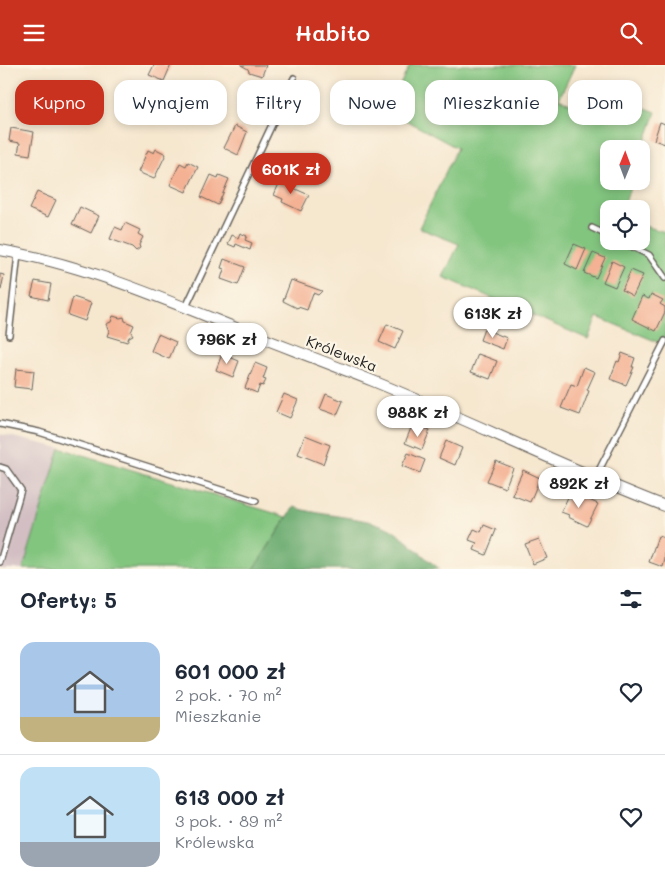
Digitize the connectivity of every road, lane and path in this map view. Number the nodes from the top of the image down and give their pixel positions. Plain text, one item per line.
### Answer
1 (294, 78) dead end
2 (592, 228) dead end
3 (600, 232) edge
4 (0, 250) edge
5 (639, 250) edge
6 (18, 254) junction
7 (665, 278) edge
8 (185, 308) junction
9 (9, 335) dead end
10 (665, 341) edge
11 (0, 424) edge
12 (0, 467) edge
13 (595, 478) junction
14 (256, 501) dead end
15 (665, 505) edge
16 (0, 562) edge

1 - 8 lane
2 - 3 lane
4 - 6 street, Królewska
5 - 7 lane
6 - 8 street, Królewska
6 - 9 lane
8 - 13 street, Królewska
10 - 13 lane
11 - 14 lane
12 - 16 lane
13 - 15 street, Królewska

